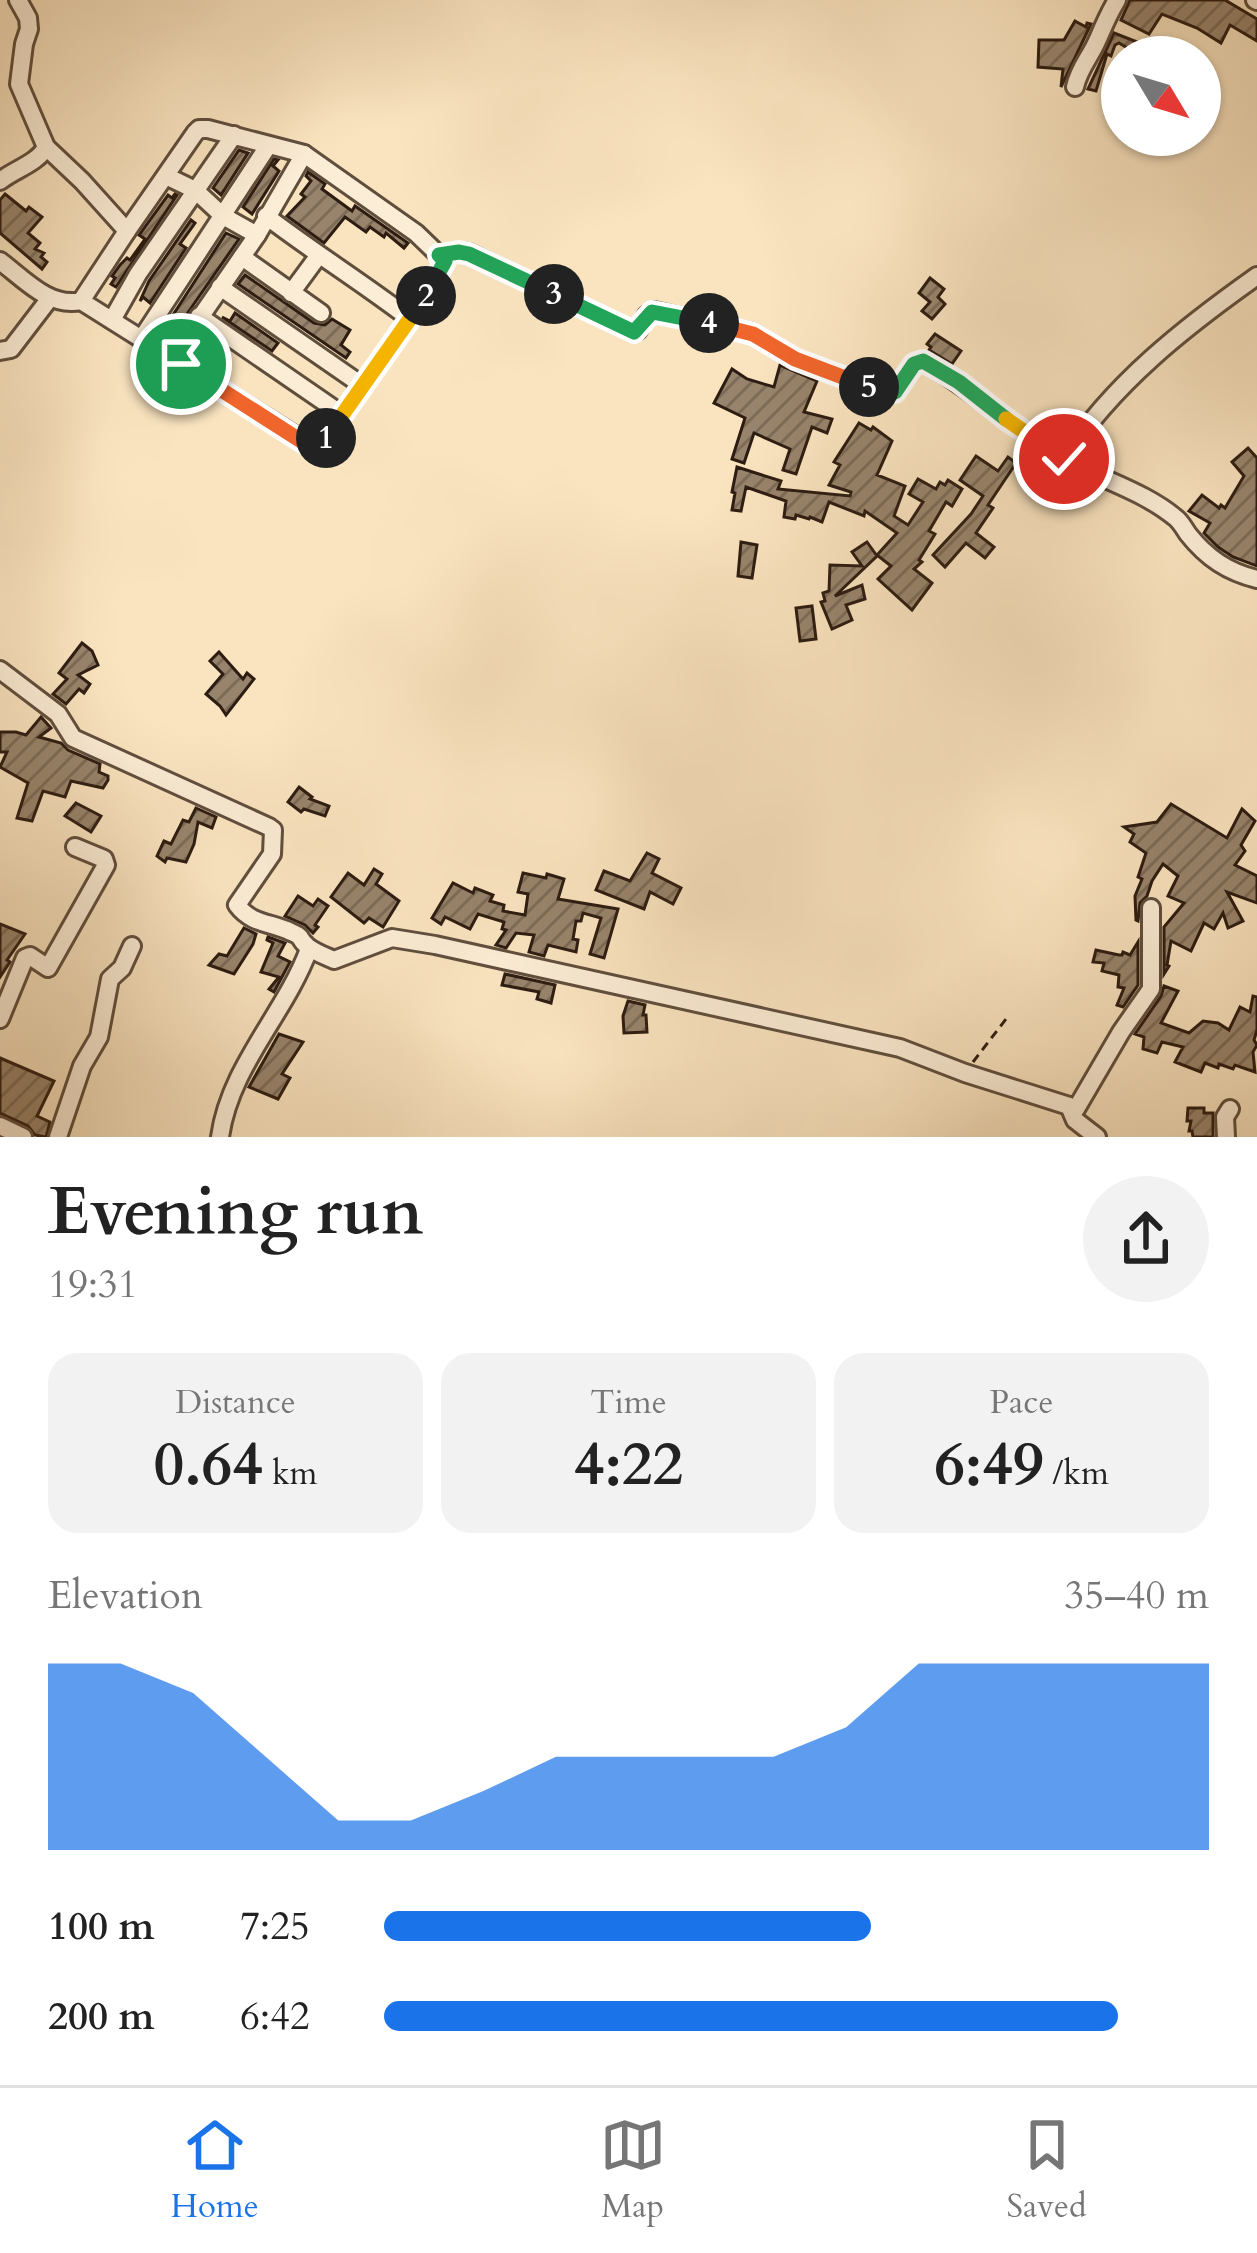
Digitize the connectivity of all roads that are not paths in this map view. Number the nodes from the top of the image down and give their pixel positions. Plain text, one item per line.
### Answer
1 (18, 0) edge
2 (1117, 0) edge
3 (1076, 88) dead end
4 (234, 135) junction
5 (46, 146) junction
6 (268, 146) junction
7 (304, 154) junction
8 (166, 176) junction
9 (0, 181) edge
10 (195, 190) junction
11 (223, 216) junction
12 (266, 216) junction
13 (127, 231) junction
14 (257, 235) junction
15 (319, 255) junction
16 (439, 255) junction
17 (242, 257) junction
18 (0, 261) edge
19 (1257, 276) edge
20 (220, 287) junction
21 (291, 293) junction
22 (50, 298) junction
23 (81, 301) junction
24 (321, 313) dead end
25 (199, 316) junction
26 (112, 320) junction
27 (410, 320) junction
28 (142, 338) junction
29 (0, 351) edge
30 (172, 358) junction
31 (363, 386) junction
32 (344, 415) junction
33 (1064, 459) junction
34 (1257, 579) edge
35 (0, 670) edge
36 (75, 847) dead end
37 (1151, 908) dead end
38 (133, 946) dead end
39 (309, 949) junction
40 (0, 1018) edge
41 (1069, 1106) junction
42 (1230, 1109) dead end
43 (0, 1126) edge
44 (23, 1137) edge
45 (58, 1137) edge
46 (220, 1137) edge
47 (1097, 1137) edge
48 (1226, 1137) edge

1 - 5 street
2 - 3 street
4 - 6 street
4 - 8 street
4 - 10 street
5 - 9 street
5 - 13 street
6 - 7 street
6 - 11 street
7 - 12 street
7 - 16 street
8 - 10 street
8 - 13 street
10 - 11 street
10 - 26 street
11 - 14 street
11 - 28 street
12 - 14 street
12 - 15 street
13 - 23 street
14 - 17 street
15 - 21 street
15 - 27 street
16 - 27 street
16 - 33 street
17 - 20 street
17 - 21 street
18 - 22 street
19 - 33 street
20 - 25 street
20 - 31 street
21 - 24 street
22 - 23 street
22 - 29 street
23 - 26 street
25 - 30 street
25 - 32 street
26 - 28 street
27 - 31 street
28 - 30 street
30 - 32 street
31 - 32 street
33 - 34 street
35 - 39 street
36 - 40 street
37 - 41 street
38 - 45 street
39 - 41 street
39 - 46 street
41 - 47 street
42 - 48 street
43 - 44 street

